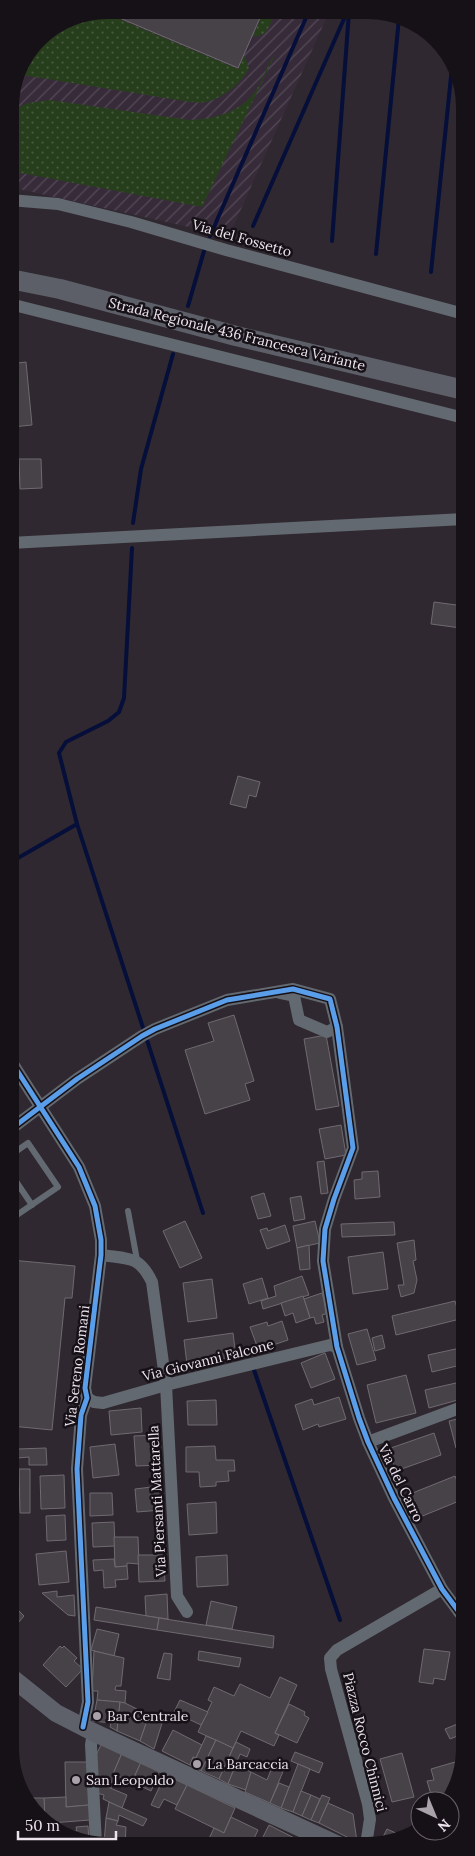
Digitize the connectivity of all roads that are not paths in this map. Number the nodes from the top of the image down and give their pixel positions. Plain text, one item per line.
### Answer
1 (19, 201) edge
2 (19, 281) edge
3 (19, 306) edge
4 (456, 312) edge
5 (456, 388) edge
6 (456, 416) edge
7 (456, 519) edge
8 (19, 543) edge
9 (278, 992) junction
10 (337, 1027) junction
11 (19, 1076) edge
12 (41, 1108) junction
13 (19, 1123) edge
14 (19, 1148) edge
15 (19, 1186) edge
16 (32, 1205) junction
17 (128, 1211) dead end
18 (19, 1214) edge
19 (101, 1255) junction
20 (137, 1260) junction
21 (337, 1347) junction
22 (166, 1385) junction
23 (87, 1398) junction
24 (456, 1409) edge
25 (368, 1442) junction
26 (442, 1589) junction
27 (456, 1608) edge
28 (187, 1612) dead end
29 (19, 1683) edge
30 (88, 1730) junction
31 (96, 1836) edge
32 (321, 1837) edge
33 (367, 1837) edge

1 - 4 street, Via del Fossetto
2 - 5 main road, Strada Regionale 436 Francesca Variante
3 - 6 street
7 - 8 street
9 - 10 street, Via del Carro
9 - 10 street
9 - 12 street
10 - 21 street, Via del Carro
11 - 12 street, Via Sereno Romani
12 - 13 street
12 - 19 street, Via Sereno Romani
14 - 16 lane
15 - 16 lane
16 - 18 lane
17 - 20 lane
19 - 20 street
19 - 23 street, Via Sereno Romani
20 - 22 street, Via Piersanti Mattarella
21 - 22 street, Via Giovanni Falcone
21 - 25 street, Via del Carro
22 - 23 street, Via Giovanni Falcone
22 - 28 street, Via Piersanti Mattarella
23 - 30 street, Via Sereno Romani
24 - 25 street
25 - 26 street, Via del Carro
26 - 27 street, Via del Carro
26 - 33 street, Piazza Rocco Chinnici
29 - 30 street
30 - 31 street, Via Sereno Romani
30 - 32 street

